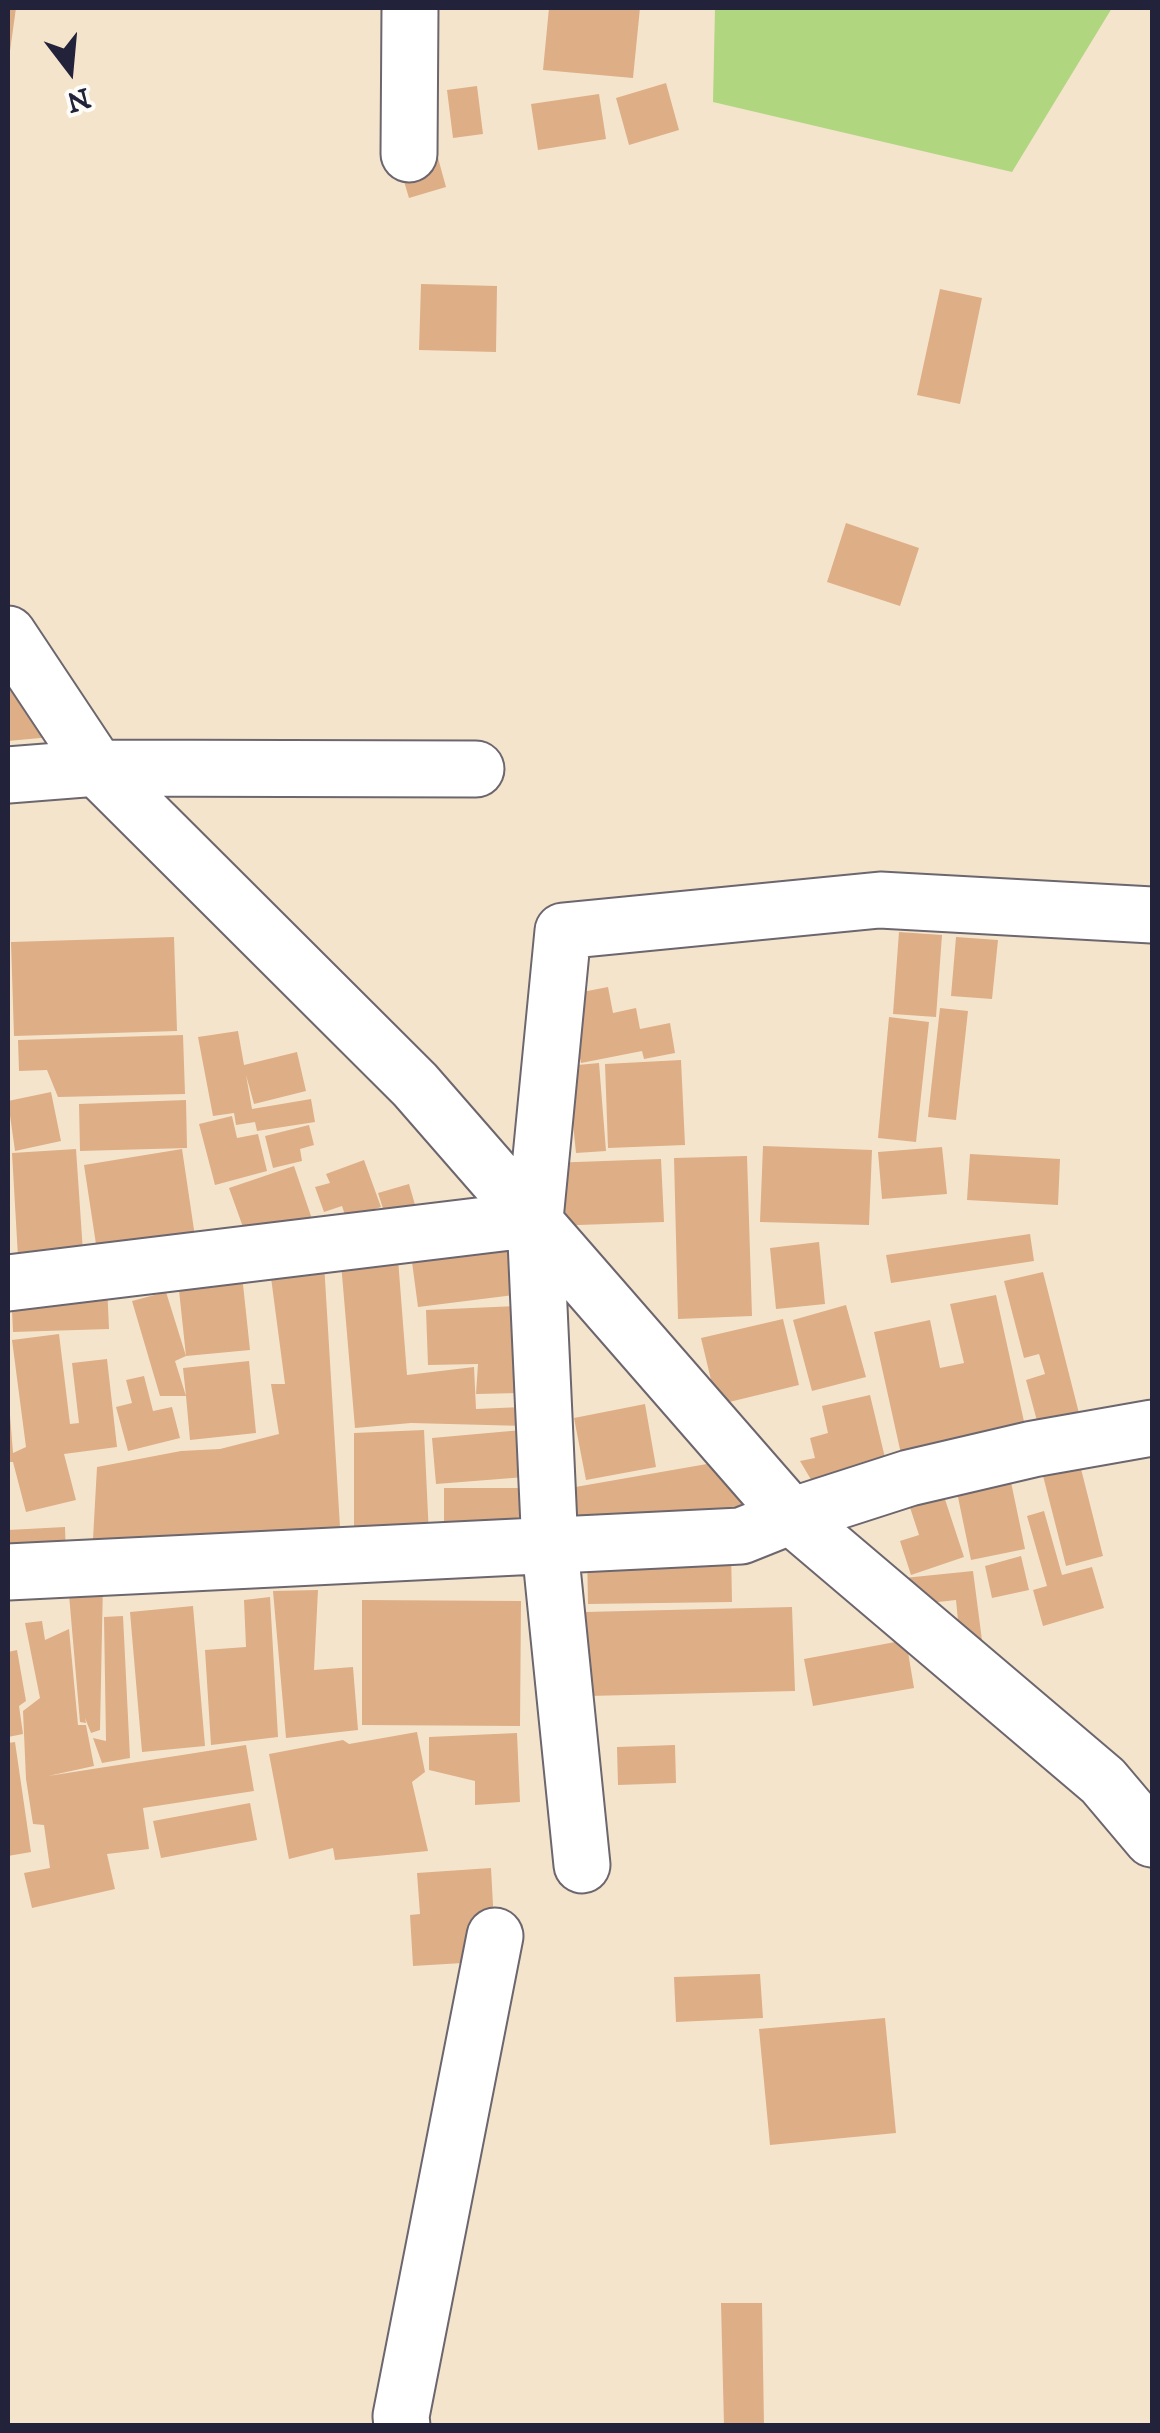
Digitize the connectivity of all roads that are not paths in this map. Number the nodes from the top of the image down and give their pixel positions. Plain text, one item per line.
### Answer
1 (410, 8) edge
2 (409, 154) dead end
3 (8, 634) edge
4 (97, 768) junction
5 (476, 769) dead end
6 (8, 774) edge
7 (1152, 915) edge
8 (535, 1219) junction
9 (8, 1283) edge
10 (1152, 1428) edge
11 (791, 1516) junction
12 (550, 1548) junction
13 (8, 1572) edge
14 (1152, 1839) edge
15 (582, 1865) dead end
16 (495, 1936) dead end
17 (402, 2426) edge

1 - 2 street
3 - 4 street
4 - 5 street
4 - 6 street
4 - 8 street
7 - 8 street
8 - 9 street
8 - 11 street
8 - 12 street
10 - 11 street
11 - 12 street
11 - 14 street
12 - 13 street
12 - 15 street
16 - 17 street

